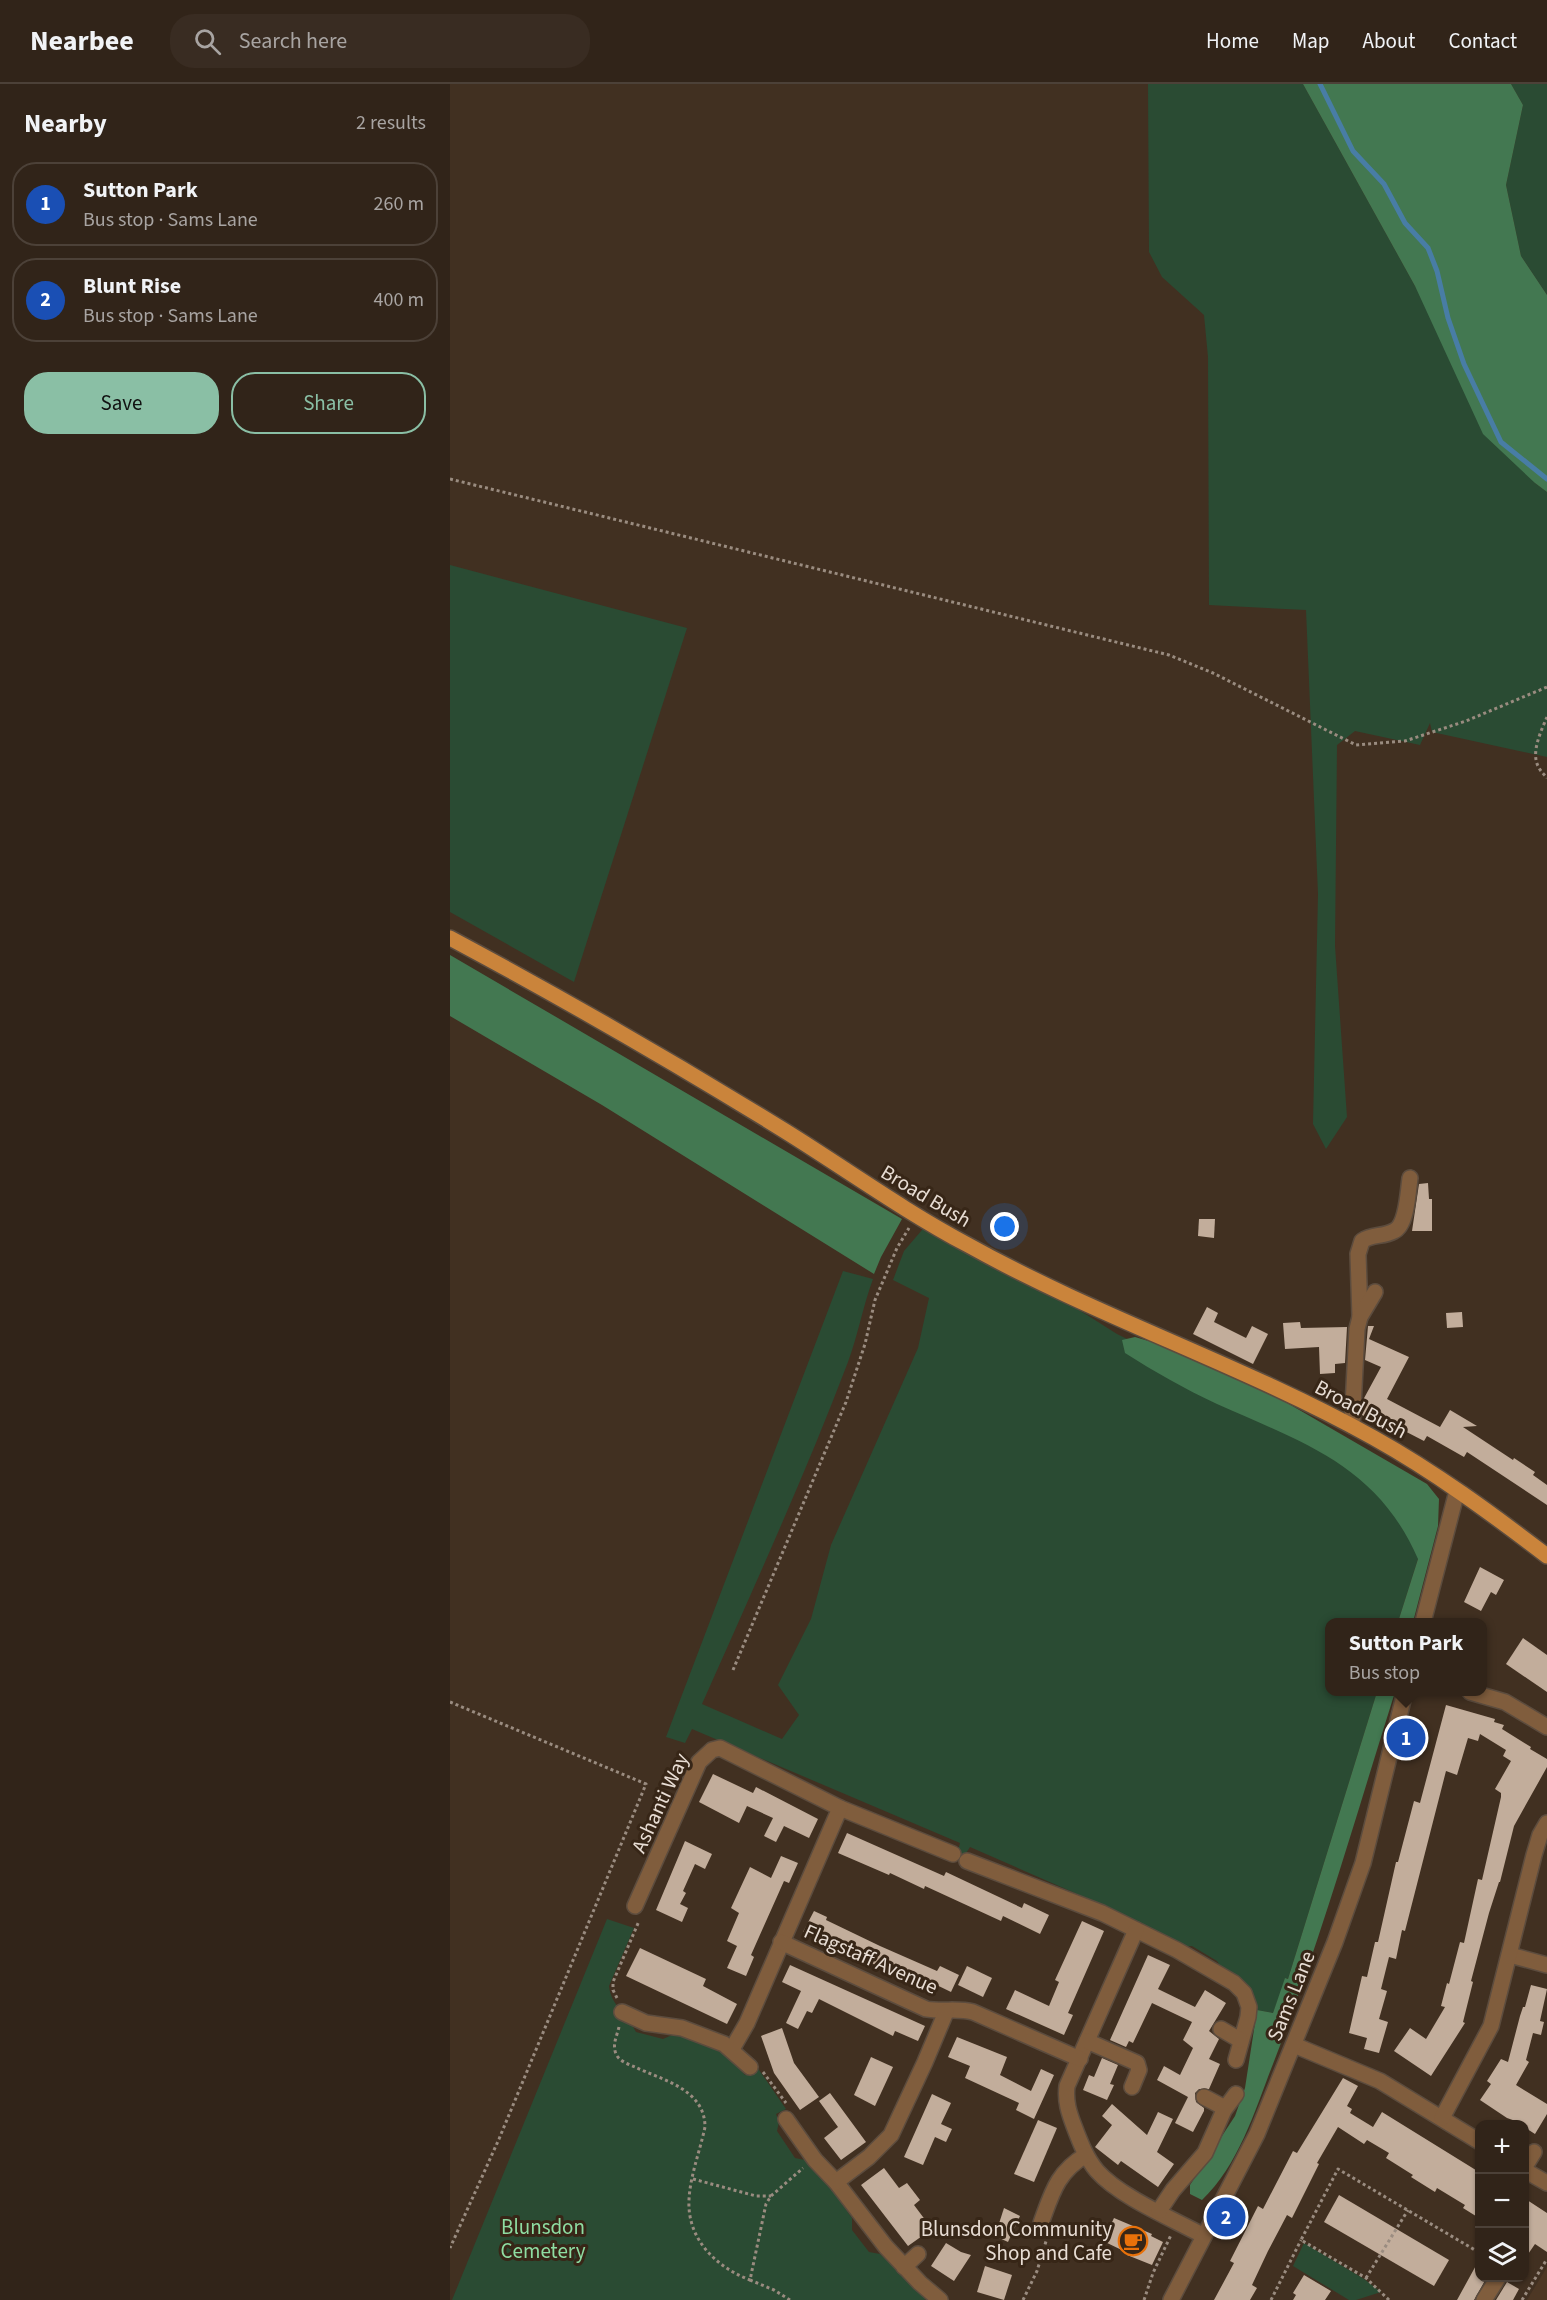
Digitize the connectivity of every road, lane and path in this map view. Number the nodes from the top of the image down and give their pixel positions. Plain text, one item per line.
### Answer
1 (450, 479) edge
2 (1547, 687) edge
3 (1547, 717) edge
4 (1547, 778) edge
5 (450, 938) edge
6 (1410, 1178) dead end
7 (916, 1216) junction
8 (1375, 1292) dead end
9 (1360, 1317) junction
10 (1352, 1426) junction
11 (1457, 1491) junction
12 (1547, 1556) edge
13 (1424, 1618) edge
14 (733, 1670) dead end
15 (1404, 1696) edge
16 (1484, 1696) edge
17 (450, 1702) edge
18 (1547, 1727) edge
19 (840, 1808) junction
20 (1547, 1823) edge
21 (635, 1906) joint
22 (1136, 1930) junction
23 (781, 1942) junction
24 (1510, 1955) junction
25 (1547, 1965) edge
26 (621, 2012) junction
27 (946, 2012) junction
28 (1221, 2029) dead end
29 (1240, 2040) junction
30 (1087, 2041) junction
31 (1294, 2045) junction
32 (732, 2049) junction
33 (1080, 2059) junction
34 (1236, 2060) dead end
35 (750, 2067) joint
36 (1132, 2087) dead end
37 (1236, 2094) dead end
38 (1204, 2097) dead end
39 (1225, 2108) junction
40 (1442, 2118) junction
41 (786, 2119) joint
42 (1475, 2139) edge
43 (1534, 2152) dead end
44 (1086, 2155) junction
45 (813, 2157) junction
46 (1529, 2160) edge
47 (1529, 2172) edge
48 (693, 2179) junction
49 (836, 2181) junction
50 (1547, 2183) edge
51 (771, 2196) junction
52 (1408, 2210) junction
53 (1159, 2211) junction
54 (1178, 2222) junction
55 (1041, 2223) joint
56 (1204, 2236) junction
57 (1301, 2240) junction
58 (450, 2248) edge
59 (1475, 2251) edge
60 (918, 2254) dead end
61 (1547, 2259) edge
62 (904, 2267) junction
63 (1366, 2278) junction
64 (750, 2280) junction
65 (1495, 2282) edge
66 (790, 2300) edge
67 (940, 2300) edge
68 (1023, 2300) edge
69 (1144, 2300) edge
70 (1171, 2300) edge
71 (1271, 2300) edge
72 (1389, 2300) edge
73 (1484, 2300) edge
74 (1522, 2300) edge

1 - 2 path
3 - 4 path
5 - 7 main road, Broad Bush
6 - 9 street
7 - 10 main road, Broad Bush
7 - 14 path
8 - 9 street
9 - 10 street
10 - 11 main road, Broad Bush
11 - 12 main road, Broad Bush
11 - 13 street
15 - 31 street, Sams Lane
16 - 18 street
17 - 58 path
19 - 21 street, Ashanti Way
19 - 22 street, Ashanti Way
19 - 23 street
20 - 24 street
21 - 26 path
22 - 29 street, Ashanti Way
22 - 30 street
23 - 27 street, Flagstaff Avenue
23 - 32 street
24 - 25 street
24 - 40 street
26 - 32 street
26 - 48 path
27 - 33 street, Flagstaff Avenue
27 - 49 street
28 - 29 street
29 - 34 street, Ashanti Way
30 - 33 street
30 - 36 street
31 - 40 street
31 - 56 street, Sams Lane
32 - 35 street
33 - 44 street
35 - 41 path
37 - 39 street
38 - 39 street
39 - 53 street
40 - 42 street
41 - 45 street
43 - 46 street
44 - 53 street
44 - 55 street
45 - 49 street
45 - 51 path
47 - 50 street
48 - 51 path
48 - 64 path
49 - 62 street
51 - 64 path
52 - 57 path
52 - 59 path
52 - 63 path
53 - 54 street
54 - 56 street
54 - 69 path
55 - 68 path
56 - 70 street, Sams Lane
57 - 63 path
57 - 71 path
60 - 62 street
61 - 74 path
62 - 67 street
63 - 72 path
64 - 66 path
65 - 73 street

